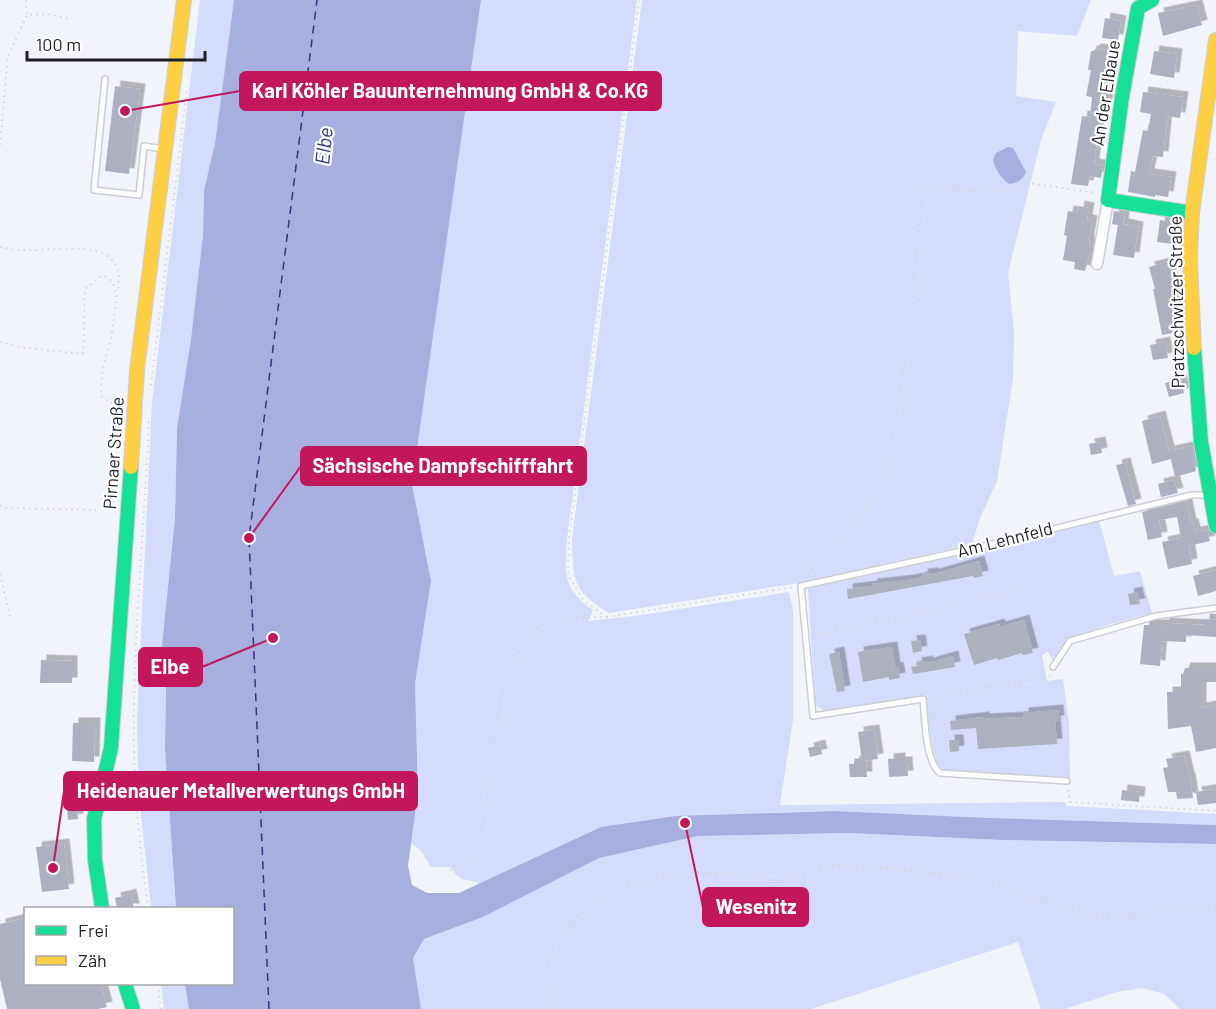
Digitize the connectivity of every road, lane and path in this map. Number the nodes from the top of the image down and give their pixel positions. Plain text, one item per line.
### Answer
1 (26, 0) edge
2 (184, 0) edge
3 (639, 0) edge
4 (1152, 0) edge
5 (27, 15) junction
6 (69, 19) dead end
7 (1216, 40) edge
8 (105, 79) dead end
9 (188, 89) dead end
10 (1211, 107) edge
11 (0, 145) edge
12 (165, 149) junction
13 (1108, 197) junction
14 (1192, 213) junction
15 (0, 247) edge
16 (1097, 264) dead end
17 (117, 295) junction
18 (0, 342) edge
19 (150, 392) dead end
20 (135, 404) junction
21 (149, 414) dead end
22 (1209, 495) junction
23 (0, 505) edge
24 (96, 510) dead end
25 (1216, 526) edge
26 (0, 574) edge
27 (801, 586) junction
28 (1021, 589) dead end
29 (1216, 608) edge
30 (607, 616) junction
31 (11, 621) dead end
32 (807, 637) junction
33 (1053, 667) joint
34 (923, 699) junction
35 (1066, 781) joint
36 (1216, 811) edge
37 (450, 871) dead end
38 (102, 907) edge
39 (148, 907) edge
40 (1216, 910) edge
41 (125, 985) edge
42 (158, 985) edge
43 (133, 1009) edge
44 (161, 1009) edge
45 (545, 1009) edge

1 - 5 path
2 - 12 street, Pirnaer Straße
3 - 30 path
4 - 13 street, An der Elbaue
5 - 6 path
5 - 11 path
7 - 10 street, Pratzschwitzer Straße
8 - 12 lane
9 - 19 path
10 - 14 street, Pratzschwitzer Straße
12 - 20 street, Pirnaer Straße
13 - 14 street
13 - 16 street, An der Elbaue
13 - 27 path
14 - 22 street, Pratzschwitzer Straße
15 - 17 path
17 - 18 path
17 - 20 path
20 - 38 street, Pirnaer Straße
21 - 39 path
22 - 25 street, Pratzschwitzer Straße
22 - 27 lane, Am Lehnfeld
23 - 24 path
26 - 31 path
27 - 30 path
27 - 32 lane
28 - 32 path
29 - 33 lane
30 - 37 path
32 - 34 lane
33 - 34 path
34 - 35 lane
35 - 36 path
40 - 45 path
41 - 43 street
42 - 44 path

